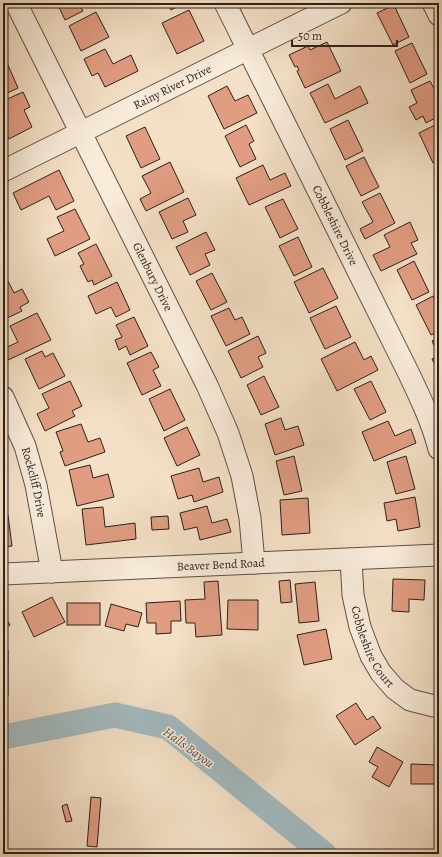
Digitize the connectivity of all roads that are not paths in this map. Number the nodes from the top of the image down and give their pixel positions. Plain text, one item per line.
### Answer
1 (16, 3) edge
2 (225, 3) edge
3 (341, 3) edge
4 (433, 3) edge
5 (439, 15) edge
6 (247, 49) junction
7 (80, 133) junction
8 (3, 171) edge
9 (3, 397) edge
10 (439, 449) edge
11 (439, 555) edge
12 (351, 559) junction
13 (254, 563) junction
14 (52, 572) junction
15 (3, 574) edge
16 (434, 706) dead end

1 - 7 street, Glenbury Drive
2 - 6 street, Cobbleshire Drive
3 - 6 street, Rainy River Drive
4 - 5 street
6 - 7 street, Rainy River Drive
6 - 10 street, Cobbleshire Drive
7 - 8 street, Rainy River Drive
7 - 13 street, Glenbury Drive
9 - 14 street, Rockcliff Drive
11 - 12 street, Beaver Bend Road
12 - 13 street, Beaver Bend Road
12 - 16 street, Cobbleshire Court
13 - 14 street, Beaver Bend Road
14 - 15 street, Beaver Bend Road

